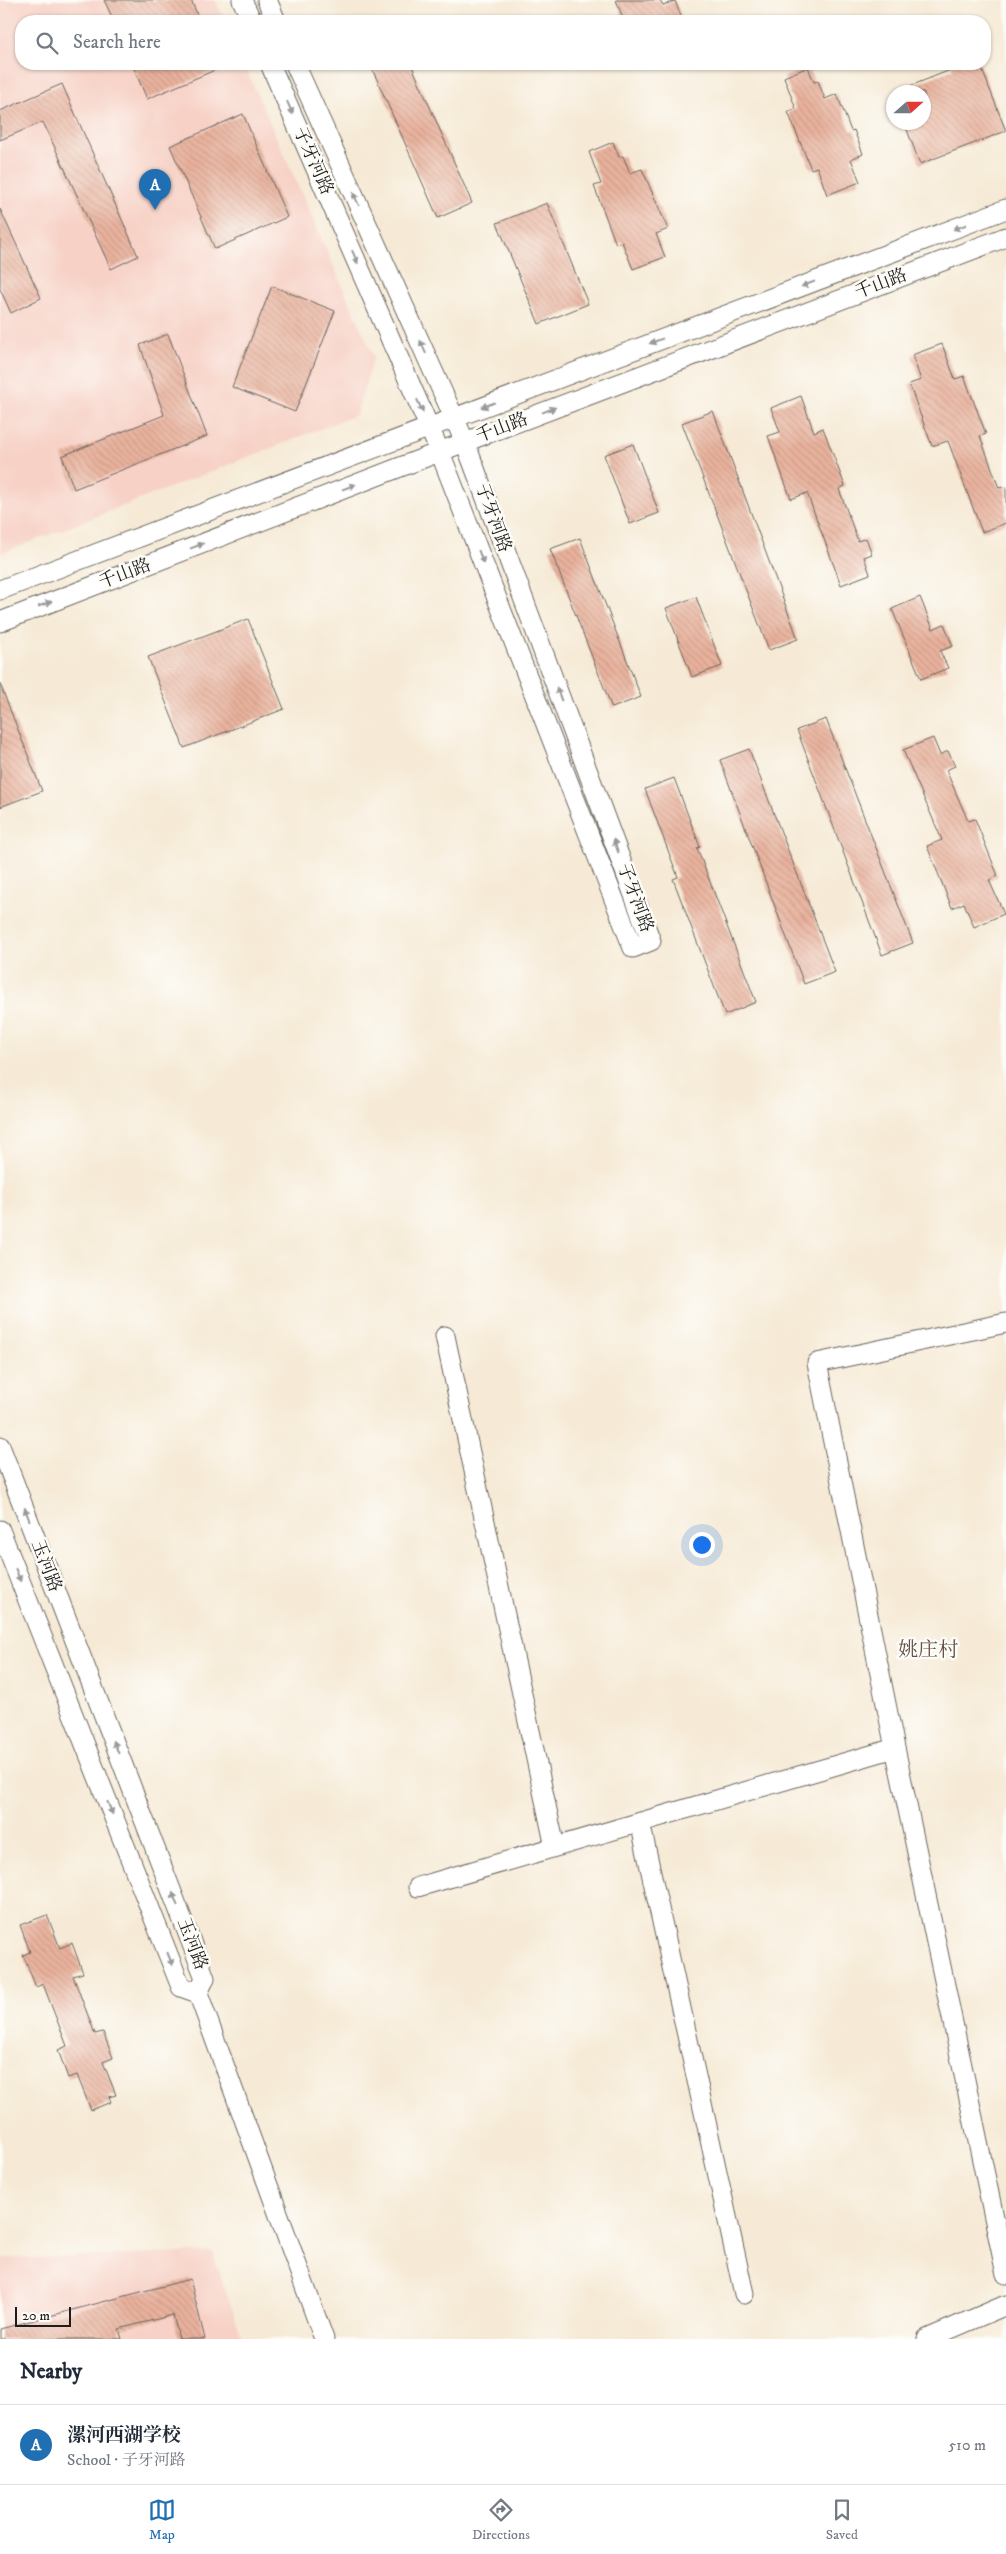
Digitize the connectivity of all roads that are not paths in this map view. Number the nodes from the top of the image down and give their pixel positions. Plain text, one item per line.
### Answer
1 (242, 0) edge
2 (267, 0) edge
3 (249, 15) edge
4 (273, 15) edge
5 (273, 70) edge
6 (298, 70) edge
7 (1006, 210) edge
8 (1006, 236) edge
9 (454, 418) junction
10 (429, 427) junction
11 (465, 442) junction
12 (440, 452) junction
13 (0, 590) edge
14 (0, 622) edge
15 (1006, 1323) edge
16 (445, 1336) dead end
17 (0, 1446) edge
18 (8, 1488) edge
19 (0, 1530) edge
20 (895, 1748) junction
21 (640, 1822) junction
22 (555, 1847) junction
23 (418, 1887) dead end
24 (198, 1993) junction
25 (1006, 2274) edge
26 (744, 2294) dead end
27 (1006, 2305) edge
28 (324, 2339) edge
29 (927, 2339) edge

1 - 3 street
2 - 4 street
5 -> 10 street, 子牙河路
9 -> 6 street, 子牙河路
7 -> 9 street, 千山路
11 -> 8 street, 千山路
9 - 10 street, 千山路
9 - 11 street, 子牙河路
10 - 12 street, 子牙河路
10 - 13 street, 千山路
11 - 12 street, 千山路
12 -> 11 street, 子牙河路
14 -> 12 street, 千山路
15 - 20 street
16 - 22 street
17 - 18 street, 玉河路
24 -> 18 street, 玉河路
19 -> 24 street, 玉河路
20 - 21 street
20 - 25 street
21 - 22 street
21 - 26 street
22 - 23 street
24 - 28 street
27 - 29 street

